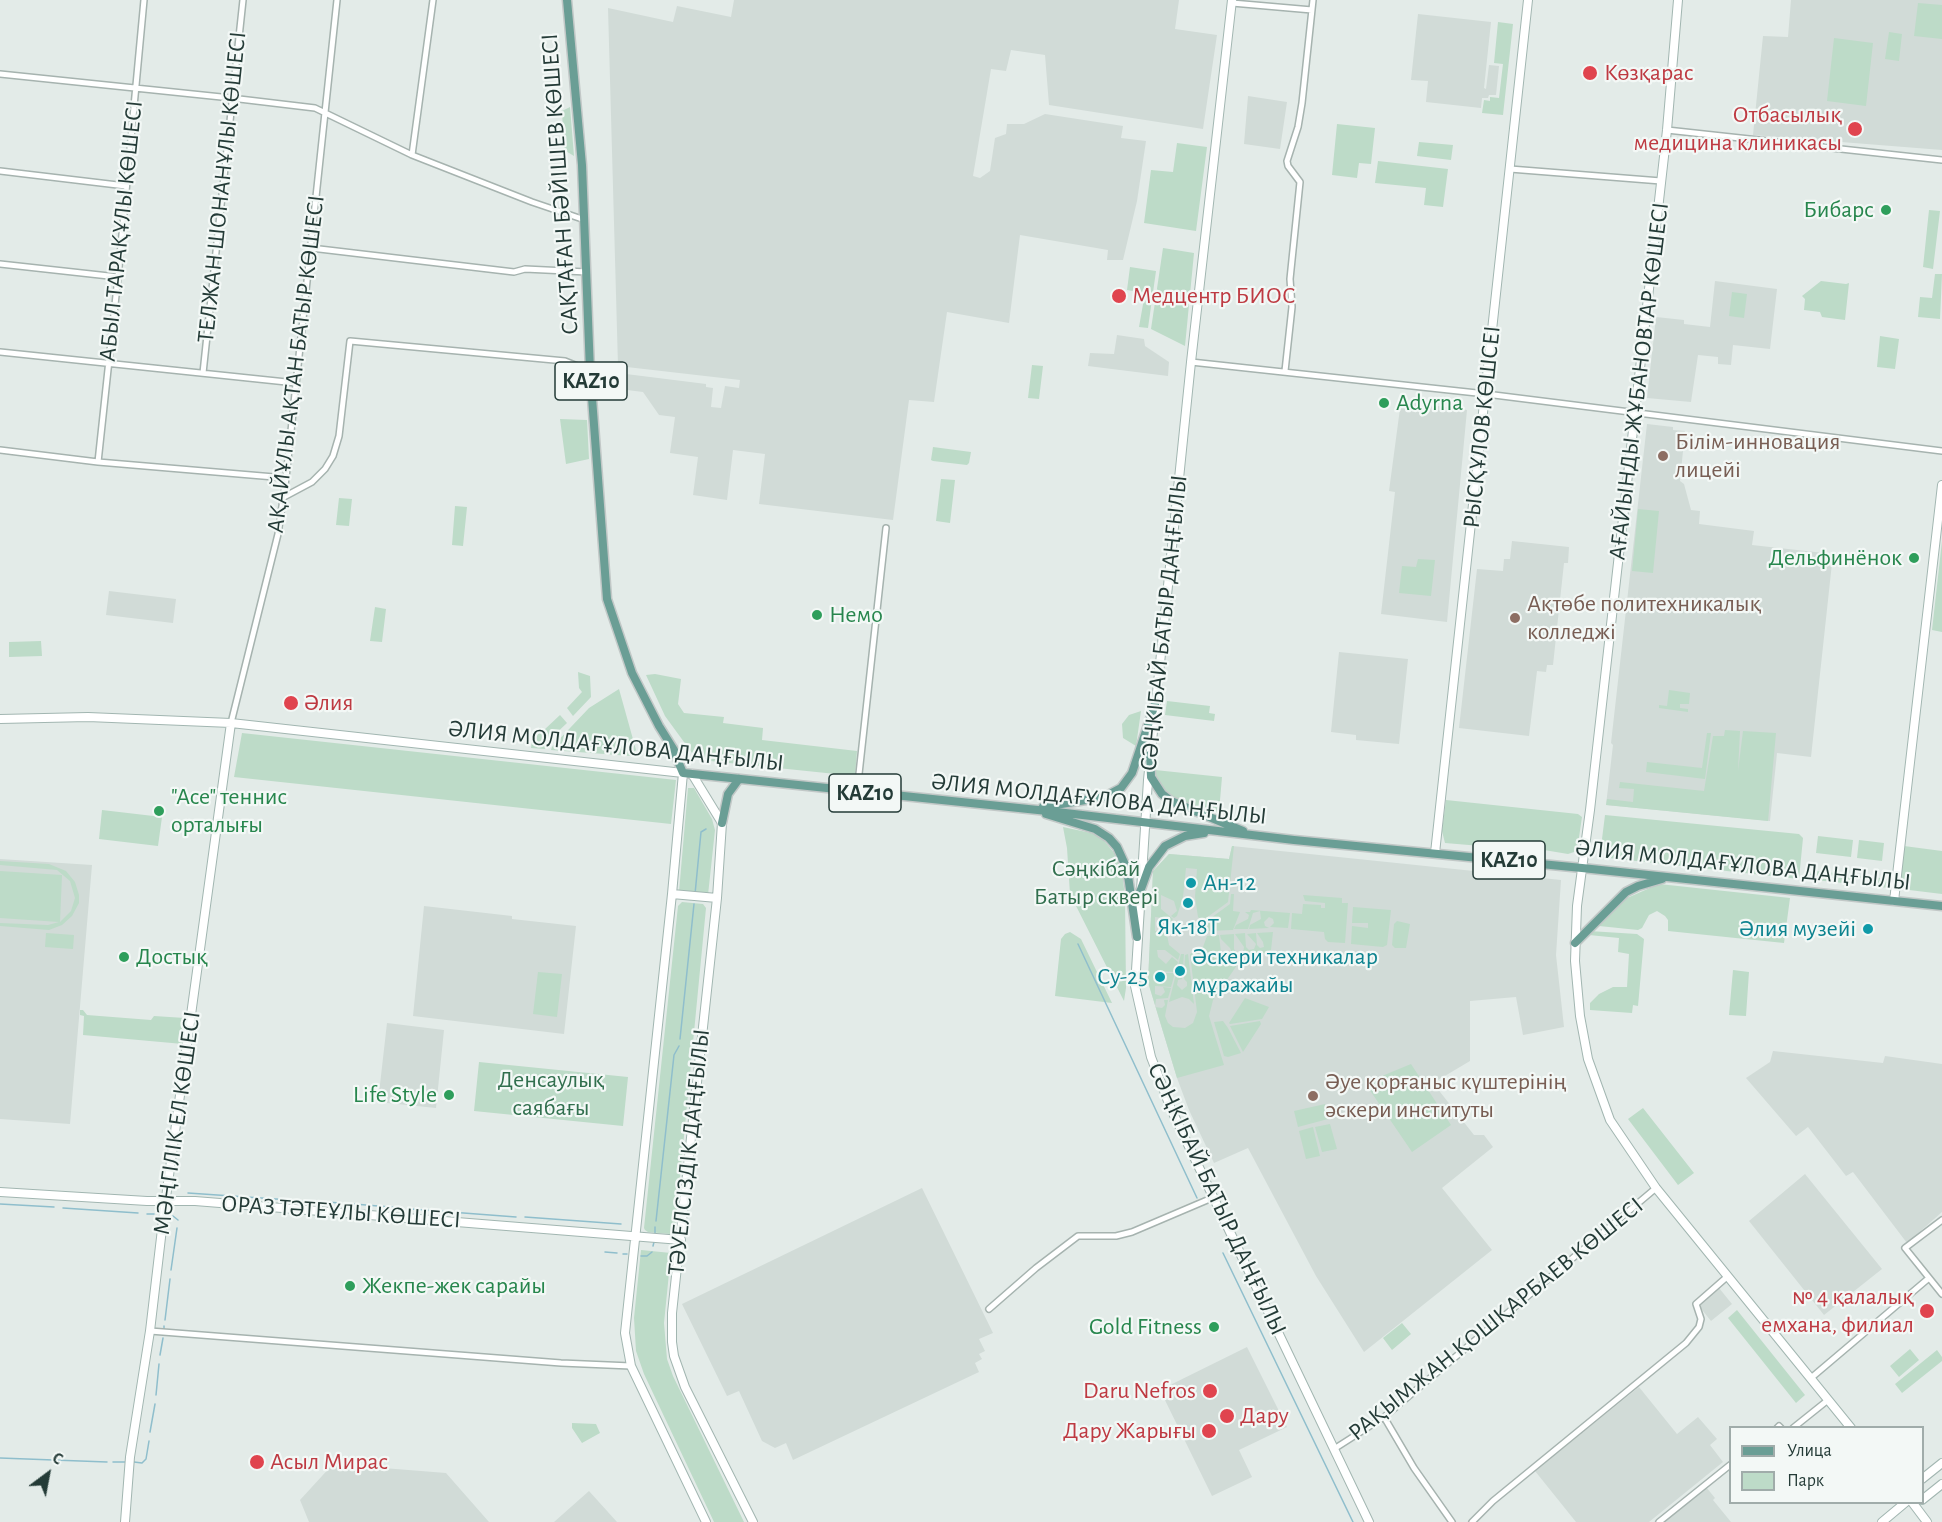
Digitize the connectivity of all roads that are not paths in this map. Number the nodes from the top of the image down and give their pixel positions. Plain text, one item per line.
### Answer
1 (144, 0) edge
2 (243, 0) edge
3 (337, 0) edge
4 (433, 0) edge
5 (567, 0) edge
6 (1313, 0) edge
7 (1528, 0) edge
8 (1678, 0) edge
9 (1232, 2) edge
10 (1312, 10) junction
11 (0, 74) edge
12 (135, 89) junction
13 (231, 98) junction
14 (325, 112) junction
15 (1667, 130) junction
16 (412, 155) junction
17 (1942, 160) edge
18 (1510, 169) junction
19 (0, 171) edge
20 (1661, 181) junction
21 (126, 186) junction
22 (585, 220) junction
23 (311, 248) junction
24 (0, 264) edge
25 (587, 272) junction
26 (118, 277) junction
27 (0, 352) edge
28 (1191, 362) junction
29 (108, 363) junction
30 (590, 371) junction
31 (1285, 371) junction
32 (203, 374) junction
33 (296, 383) junction
34 (1486, 394) junction
35 (1635, 413) junction
36 (0, 450) edge
37 (1942, 451) edge
38 (98, 462) junction
39 (286, 477) junction
40 (1942, 484) edge
41 (282, 498) junction
42 (886, 528) dead end
43 (1156, 701) junction
44 (0, 719) edge
45 (231, 723) junction
46 (1150, 755) junction
47 (687, 774) junction
48 (740, 779) junction
49 (857, 792) junction
50 (1028, 809) junction
51 (1145, 822) junction
52 (722, 824) junction
53 (1235, 833) junction
54 (1254, 836) junction
55 (1435, 853) junction
56 (1582, 868) junction
57 (1666, 878) junction
58 (1140, 892) junction
59 (672, 894) junction
60 (717, 898) junction
61 (1894, 901) junction
62 (1942, 906) edge
63 (1137, 937) junction
64 (1575, 943) junction
65 (1656, 1188) junction
66 (0, 1192) edge
67 (1212, 1198) junction
68 (166, 1202) junction
69 (1942, 1221) edge
70 (636, 1236) junction
71 (681, 1240) junction
72 (1728, 1276) junction
73 (1929, 1278) junction
74 (1942, 1294) edge
75 (989, 1309) dead end
76 (150, 1331) junction
77 (631, 1366) junction
78 (1810, 1378) junction
79 (1828, 1400) junction
80 (1384, 1417) junction
81 (1796, 1426) edge
82 (1849, 1426) edge
83 (1334, 1449) junction
84 (1942, 1463) edge
85 (1729, 1467) edge
86 (1924, 1478) edge
87 (1942, 1484) edge
88 (1924, 1498) edge
89 (1905, 1504) edge
90 (1918, 1504) edge
91 (125, 1522) edge
92 (706, 1522) edge
93 (753, 1522) edge
94 (1368, 1522) edge
95 (1452, 1522) edge
96 (1472, 1522) edge
97 (1659, 1522) edge
98 (1882, 1522) edge
99 (1927, 1522) edge

1 - 12 street, АБЫЛ ТАРАҚҰЛЫ КӨШЕСІ
2 - 13 street, ТЕЛЖАН ШОНАНҰЛЫ КӨШЕСІ
3 - 14 street, АҚАЙҰЛЫ АҚТАН БАТЫР КӨШЕСІ
4 - 16 street
5 - 22 main road, САҚТАҒАН БӘЙІШЕВ КӨШЕСІ / KAZ10
6 - 10 street
7 - 18 street, РЫСҚҰЛОВ КӨШСЕІ
8 - 15 street, АҒАЙЫНДЫ ЖҰБАНОВТАР КӨШЕСІ
9 - 10 street
9 - 28 street, СӘҢКІБАЙ БАТЫР ДАҢҒЫЛЫ
10 - 31 street
11 - 12 street
12 - 13 street
12 - 21 street, АБЫЛ ТАРАҚҰЛЫ КӨШЕСІ
13 - 14 street
13 - 32 street, ТЕЛЖАН ШОНАНҰЛЫ КӨШЕСІ
14 - 16 street
14 - 23 street, АҚАЙҰЛЫ АҚТАН БАТЫР КӨШЕСІ
15 - 17 street
15 - 20 street, АҒАЙЫНДЫ ЖҰБАНОВТАР КӨШЕСІ
16 - 22 street
18 - 20 street
18 - 34 street, РЫСҚҰЛОВ КӨШСЕІ
19 - 21 street
20 - 35 street, АҒАЙЫНДЫ ЖҰБАНОВТАР КӨШЕСІ
21 - 26 street, АБЫЛ ТАРАҚҰЛЫ КӨШЕСІ
22 - 25 main road, САҚТАҒАН БӘЙІШЕВ КӨШЕСІ / KAZ10
23 - 25 street
23 - 33 street, АҚАЙҰЛЫ АҚТАН БАТЫР КӨШЕСІ
24 - 26 street
25 - 30 main road, САҚТАҒАН БӘЙІШЕВ КӨШЕСІ / KAZ10
26 - 29 street, АБЫЛ ТАРАҚҰЛЫ КӨШЕСІ
27 - 29 street
28 - 31 street
28 - 43 street, СӘҢКІБАЙ БАТЫР ДАҢҒЫЛЫ
29 - 32 street
29 - 38 street, АБЫЛ ТАРАҚҰЛЫ КӨШЕСІ
30 - 41 street
30 - 47 main road, САҚТАҒАН БӘЙІШЕВ КӨШЕСІ / KAZ10
31 - 34 street
32 - 33 street
33 - 39 street, АҚАЙҰЛЫ АҚТАН БАТЫР КӨШЕСІ
34 - 35 street
34 - 55 street, РЫСҚҰЛОВ КӨШСЕІ
35 - 37 street
35 - 56 street, АҒАЙЫНДЫ ЖҰБАНОВТАР КӨШЕСІ
36 - 38 street
38 - 39 street
39 - 41 street, АҚАЙҰЛЫ АҚТАН БАТЫР КӨШЕСІ
40 - 61 street
41 - 45 street, АҚАЙҰЛЫ АҚТАН БАТЫР КӨШЕСІ
42 - 49 street
43 - 46 street, СӘҢКІБАЙ БАТЫР ДАҢҒЫЛЫ
43 - 50 main road
44 - 45 street, ӘЛИЯ МОЛДАҒҰЛОВА ДАҢҒЫЛЫ
45 - 47 street, ӘЛИЯ МОЛДАҒҰЛОВА ДАҢҒЫЛЫ
45 - 68 street, МӘҢГІЛІК ЕЛ КӨШЕСІ
46 - 51 street, СӘҢКІБАЙ БАТЫР ДАҢҒЫЛЫ
46 - 54 main road
47 - 48 main road, ӘЛИЯ МОЛДАҒҰЛОВА ДАҢҒЫЛЫ / KAZ10
47 - 52 street
47 - 59 street, ТӘУЕЛСІЗДІК ДАҢҒЫЛЫ
48 - 49 main road, ӘЛИЯ МОЛДАҒҰЛОВА ДАҢҒЫЛЫ / KAZ10
48 - 52 main road
49 - 50 main road, ӘЛИЯ МОЛДАҒҰЛОВА ДАҢҒЫЛЫ / KAZ10
50 - 51 main road, ӘЛИЯ МОЛДАҒҰЛОВА ДАҢҒЫЛЫ / KAZ10
50 - 63 main road
51 - 53 main road, ӘЛИЯ МОЛДАҒҰЛОВА ДАҢҒЫЛЫ / KAZ10
51 - 58 street, СӘҢКІБАЙ БАТЫР ДАҢҒЫЛЫ
52 - 60 street, ТӘУЕЛСІЗДІК ДАҢҒЫЛЫ
53 - 54 main road, ӘЛИЯ МОЛДАҒҰЛОВА ДАҢҒЫЛЫ / KAZ10
53 - 58 main road
54 - 55 main road, ӘЛИЯ МОЛДАҒҰЛОВА ДАҢҒЫЛЫ / KAZ10
55 - 56 main road, ӘЛИЯ МОЛДАҒҰЛОВА ДАҢҒЫЛЫ / KAZ10
56 - 57 main road, ӘЛИЯ МОЛДАҒҰЛОВА ДАҢҒЫЛЫ / KAZ10
56 - 64 street, АҒАЙЫНДЫ ЖҰБАНОВТАР КӨШЕСІ
57 - 61 main road, ӘЛИЯ МОЛДАҒҰЛОВА ДАҢҒЫЛЫ / KAZ10
57 - 64 main road
58 - 63 street, СӘҢКІБАЙ БАТЫР ДАҢҒЫЛЫ
59 - 60 street
59 - 70 street, ТӘУЕЛСІЗДІК ДАҢҒЫЛЫ
60 - 71 street, ТӘУЕЛСІЗДІК ДАҢҒЫЛЫ
61 - 62 main road, ӘЛИЯ МОЛДАҒҰЛОВА ДАҢҒЫЛЫ / KAZ10
63 - 67 street, СӘҢКІБАЙ БАТЫР ДАҢҒЫЛЫ
64 - 65 street, АҒАЙЫНДЫ ЖҰБАНОВТАР КӨШЕСІ
65 - 72 street, АҒАЙЫНДЫ ЖҰБАНОВТАР КӨШЕСІ
65 - 80 street, РАҚЫМЖАН ҚОШҚАРБАЕВ КӨШЕСІ
66 - 68 street, ОРАЗ ТӘТЕҰЛЫ КӨШЕСІ
67 - 75 street
67 - 83 street, СӘҢКІБАЙ БАТЫР ДАҢҒЫЛЫ
68 - 70 street, ОРАЗ ТӘТЕҰЛЫ КӨШЕСІ
68 - 76 street, МӘҢГІЛІК ЕЛ КӨШЕСІ
69 - 73 street
70 - 71 street, ОРАЗ ТӘТЕҰЛЫ КӨШЕСІ
70 - 77 street, ТӘУЕЛСІЗДІК ДАҢҒЫЛЫ
71 - 93 street, ТӘУЕЛСІЗДІК ДАҢҒЫЛЫ
72 - 78 street, АҒАЙЫНДЫ ЖҰБАНОВТАР КӨШЕСІ
72 - 96 street
73 - 74 street
73 - 78 street
76 - 77 street
76 - 91 street, МӘҢГІЛІК ЕЛ КӨШЕСІ
77 - 92 street, ТӘУЕЛСІЗДІК ДАҢҒЫЛЫ
78 - 79 street, АҒАЙЫНДЫ ЖҰБАНОВТАР КӨШЕСІ
79 - 81 street
79 - 82 street, АҒАЙЫНДЫ ЖҰБАНОВТАР КӨШЕСІ
80 - 83 street, РАҚЫМЖАН ҚОШҚАРБАЕВ КӨШЕСІ
80 - 95 street
83 - 94 street, СӘҢКІБАЙ БАТЫР ДАҢҒЫЛЫ
84 - 86 street
85 - 97 street
87 - 88 street
89 - 98 street
90 - 99 street

